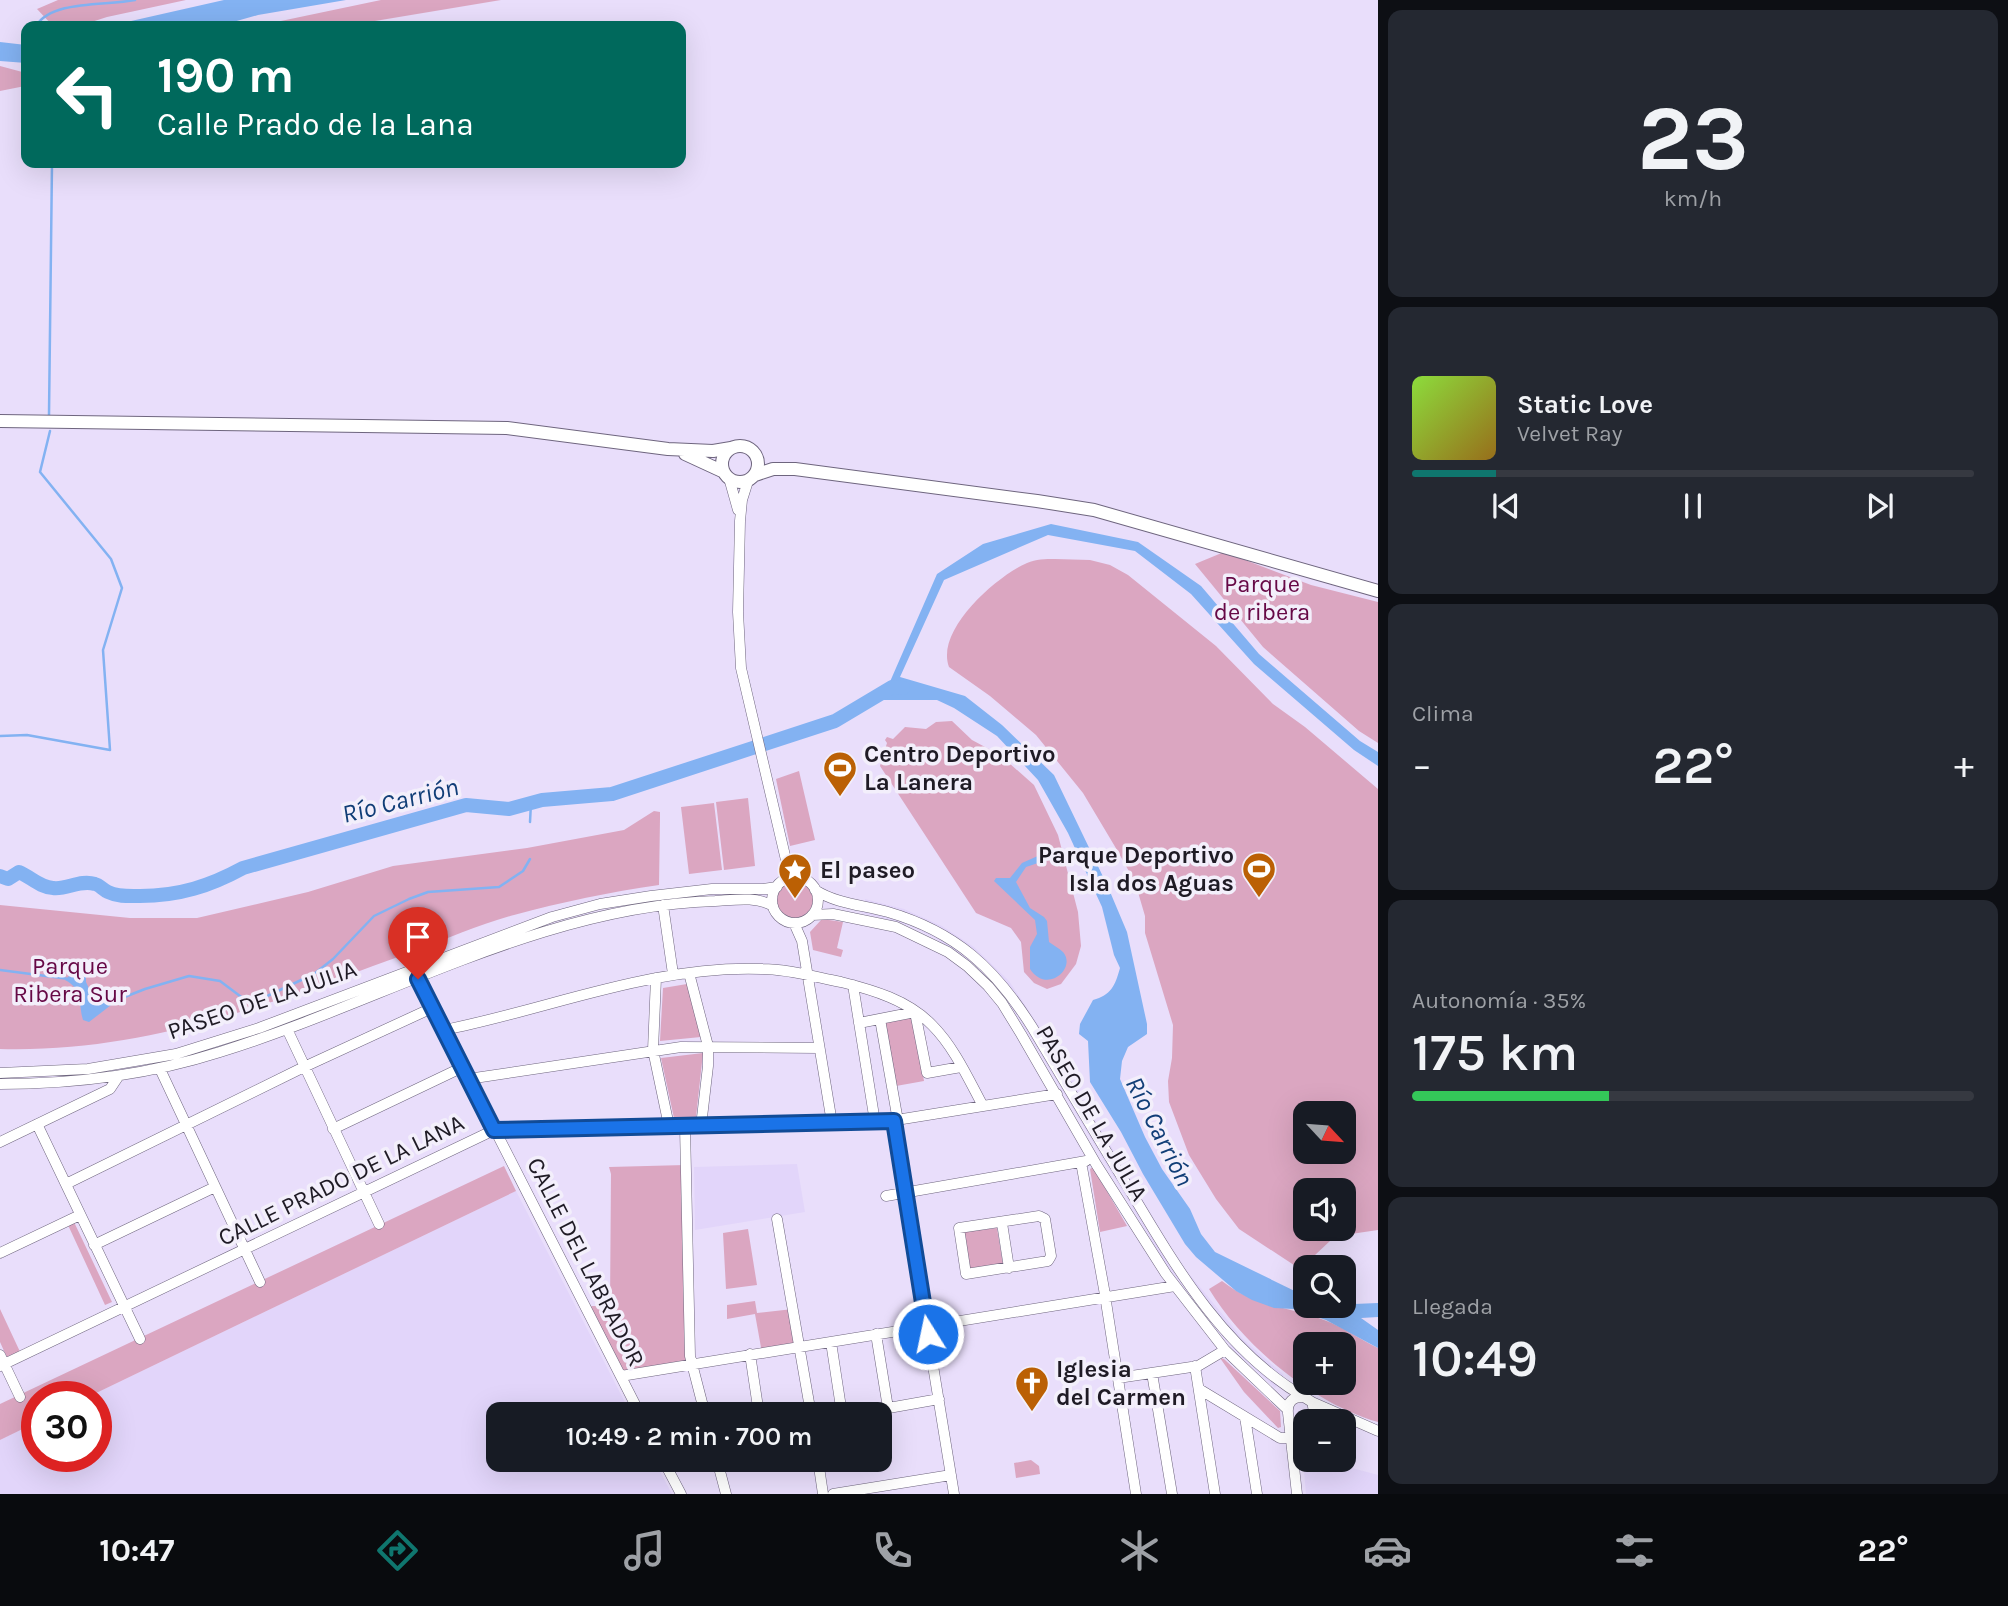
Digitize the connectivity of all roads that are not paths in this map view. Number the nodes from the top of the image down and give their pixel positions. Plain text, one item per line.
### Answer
1 (0, 421) edge
2 (731, 448) junction
3 (668, 449) junction
4 (755, 453) junction
5 (796, 469) junction
6 (727, 475) junction
7 (751, 478) junction
8 (740, 521) junction
9 (1378, 591) edge
10 (786, 860) junction
11 (798, 878) junction
12 (781, 883) junction
13 (815, 890) junction
14 (834, 900) junction
15 (817, 904) junction
16 (663, 905) junction
17 (773, 906) junction
18 (809, 918) junction
19 (794, 923) junction
20 (802, 941) junction
21 (689, 973) junction
22 (673, 974) junction
23 (808, 975) junction
24 (656, 978) junction
25 (418, 979) junction
26 (853, 985) junction
27 (432, 1008) junction
28 (915, 1012) junction
29 (880, 1018) junction
30 (859, 1023) junction
31 (287, 1029) junction
32 (444, 1030) junction
33 (708, 1046) junction
34 (819, 1048) junction
35 (653, 1050) junction
36 (304, 1067) junction
37 (463, 1067) junction
38 (961, 1067) junction
39 (160, 1069) junction
40 (0, 1073) edge
41 (118, 1077) junction
42 (468, 1079) junction
43 (0, 1084) edge
44 (1057, 1094) junction
45 (983, 1106) junction
46 (896, 1121) junction
47 (874, 1122) junction
48 (832, 1123) junction
49 (37, 1124) junction
50 (187, 1126) junction
51 (669, 1126) junction
52 (701, 1126) junction
53 (685, 1127) junction
54 (334, 1129) junction
55 (494, 1130) junction
56 (0, 1142) edge
57 (1093, 1160) junction
58 (1081, 1162) junction
59 (66, 1184) junction
60 (215, 1186) junction
61 (364, 1192) junction
62 (905, 1192) junction
63 (886, 1196) dead end
64 (80, 1214) junction
65 (777, 1219) dead end
66 (1002, 1223) junction
67 (379, 1224) dead end
68 (94, 1245) junction
69 (244, 1250) junction
70 (0, 1253) edge
71 (1009, 1268) junction
72 (260, 1282) dead end
73 (1175, 1286) junction
74 (1106, 1298) junction
75 (125, 1307) junction
76 (927, 1326) junction
77 (876, 1334) junction
78 (140, 1339) dead end
79 (831, 1342) junction
80 (799, 1346) junction
81 (1225, 1350) junction
82 (750, 1354) junction
83 (1, 1362) edge
84 (691, 1364) junction
85 (1195, 1366) junction
86 (1152, 1373) junction
87 (621, 1376) junction
88 (1118, 1378) junction
89 (1280, 1382) junction
90 (1199, 1389) junction
91 (20, 1397) dead end
92 (939, 1399) junction
93 (1308, 1399) junction
94 (634, 1402) edge
95 (702, 1402) edge
96 (757, 1402) edge
97 (809, 1402) edge
98 (840, 1402) edge
99 (887, 1402) edge
100 (892, 1407) edge
101 (1289, 1409) junction
102 (1313, 1409) edge
103 (1245, 1417) junction
104 (1293, 1417) edge
105 (1356, 1428) edge
106 (1378, 1433) edge
107 (1292, 1434) junction
108 (1293, 1446) edge
109 (669, 1472) edge
110 (720, 1472) edge
111 (820, 1472) edge
112 (1295, 1472) edge
113 (951, 1475) junction
114 (902, 1489) edge
115 (879, 1490) edge
116 (681, 1494) edge
117 (726, 1494) edge
118 (823, 1494) edge
119 (833, 1494) edge
120 (954, 1494) edge
121 (1136, 1494) edge
122 (1172, 1494) edge
123 (1215, 1494) edge
124 (1257, 1494) edge
125 (1297, 1494) edge

1 - 3 main road
2 - 3 main road
2 - 4 main road
2 - 6 main road
3 - 6 main road
4 - 5 main road
4 - 7 main road
5 - 7 main road
5 - 9 main road
6 - 7 main road
6 - 8 street
7 - 8 street
8 - 10 street
10 - 11 street
10 - 12 street
11 - 12 street
11 - 13 street
12 - 17 street
12 - 40 street, PASEO DE LA JULIA
13 - 14 street, PASEO DE LA JULIA
13 - 15 street
14 - 15 street, PASEO DE LA JULIA
14 - 89 street, PASEO DE LA JULIA
15 - 18 street
16 - 17 street, PASEO DE LA JULIA
16 - 22 street
16 - 25 street, PASEO DE LA JULIA
17 - 19 street
18 - 19 street
18 - 20 street
18 - 44 street, PASEO DE LA JULIA
19 - 20 street
20 - 23 street
21 - 22 street
21 - 23 street
21 - 33 street
22 - 24 street
23 - 26 street
23 - 34 street
24 - 32 street
24 - 35 street
25 - 27 street, CALLE DEL LABRADOR
25 - 31 street, PASEO DE LA JULIA
26 - 28 street
26 - 30 street
27 - 32 street, CALLE DEL LABRADOR
27 - 36 street
28 - 29 street
28 - 38 street
28 - 38 street
29 - 30 street
29 - 46 street
30 - 47 street
31 - 36 street
31 - 39 street, PASEO DE LA JULIA
32 - 37 street, CALLE DEL LABRADOR
33 - 34 street
33 - 35 street
33 - 52 street
34 - 48 street
35 - 42 street
35 - 51 street
36 - 50 street
36 - 54 street
37 - 42 street, CALLE DEL LABRADOR
37 - 54 street
38 - 45 street
39 - 41 street, PASEO DE LA JULIA
39 - 50 street
41 - 43 street, PASEO DE LA JULIA
41 - 49 street
42 - 55 street, CALLE DEL LABRADOR
44 - 45 street, CALLE PRADO DE LA LANA
44 - 57 street, PASEO DE LA JULIA
45 - 46 street, CALLE PRADO DE LA LANA
46 - 47 street, CALLE PRADO DE LA LANA
46 - 62 street
47 - 48 street, CALLE PRADO DE LA LANA
48 - 52 street, CALLE PRADO DE LA LANA
49 - 56 street
49 - 59 street
50 - 59 street
50 - 60 street
51 - 53 street, CALLE PRADO DE LA LANA
51 - 55 street, CALLE PRADO DE LA LANA
52 - 53 street, CALLE PRADO DE LA LANA
53 - 84 street
54 - 61 street
55 - 61 street, CALLE PRADO DE LA LANA
55 - 87 street, CALLE DEL LABRADOR
57 - 58 street
57 - 73 street, PASEO DE LA JULIA
58 - 62 street
58 - 74 street
59 - 64 street
60 - 68 street
60 - 69 street
61 - 67 street
61 - 69 street, CALLE PRADO DE LA LANA
62 - 63 street
62 - 76 street
64 - 68 street
64 - 70 street
65 - 80 street
66 - 71 street
66 - 71 street
66 - 71 street
68 - 75 street
69 - 72 street
69 - 75 street, CALLE PRADO DE LA LANA
73 - 74 street
73 - 81 street, PASEO DE LA JULIA
74 - 76 street
74 - 88 street
75 - 78 street
75 - 83 street, CALLE PRADO DE LA LANA
76 - 77 street
76 - 92 street
77 - 79 street
77 - 99 street
79 - 80 street
79 - 98 street
80 - 82 street
80 - 97 street
81 - 85 street
81 - 101 street, PASEO DE LA JULIA
82 - 84 street
82 - 96 street
83 - 91 street
84 - 87 street
84 - 95 street
85 - 86 street
85 - 90 street
86 - 88 street
86 - 122 street
87 - 94 street, CALLE DEL LABRADOR
88 - 121 street
89 - 93 street, PASEO DE LA JULIA
89 - 101 street, PASEO DE LA JULIA
90 - 103 street
90 - 123 street
92 - 100 street
92 - 113 street
93 - 101 street
93 - 102 street
93 - 106 street, PASEO DE LA JULIA
101 - 104 street
101 - 107 street, PASEO DE LA JULIA
103 - 107 street
103 - 124 street
105 - 106 street
107 - 108 street, PASEO DE LA JULIA
109 - 116 street
110 - 117 street
111 - 118 street
112 - 125 street, PASEO DE LA JULIA
113 - 114 street
113 - 120 street
114 - 115 street
115 - 119 street

